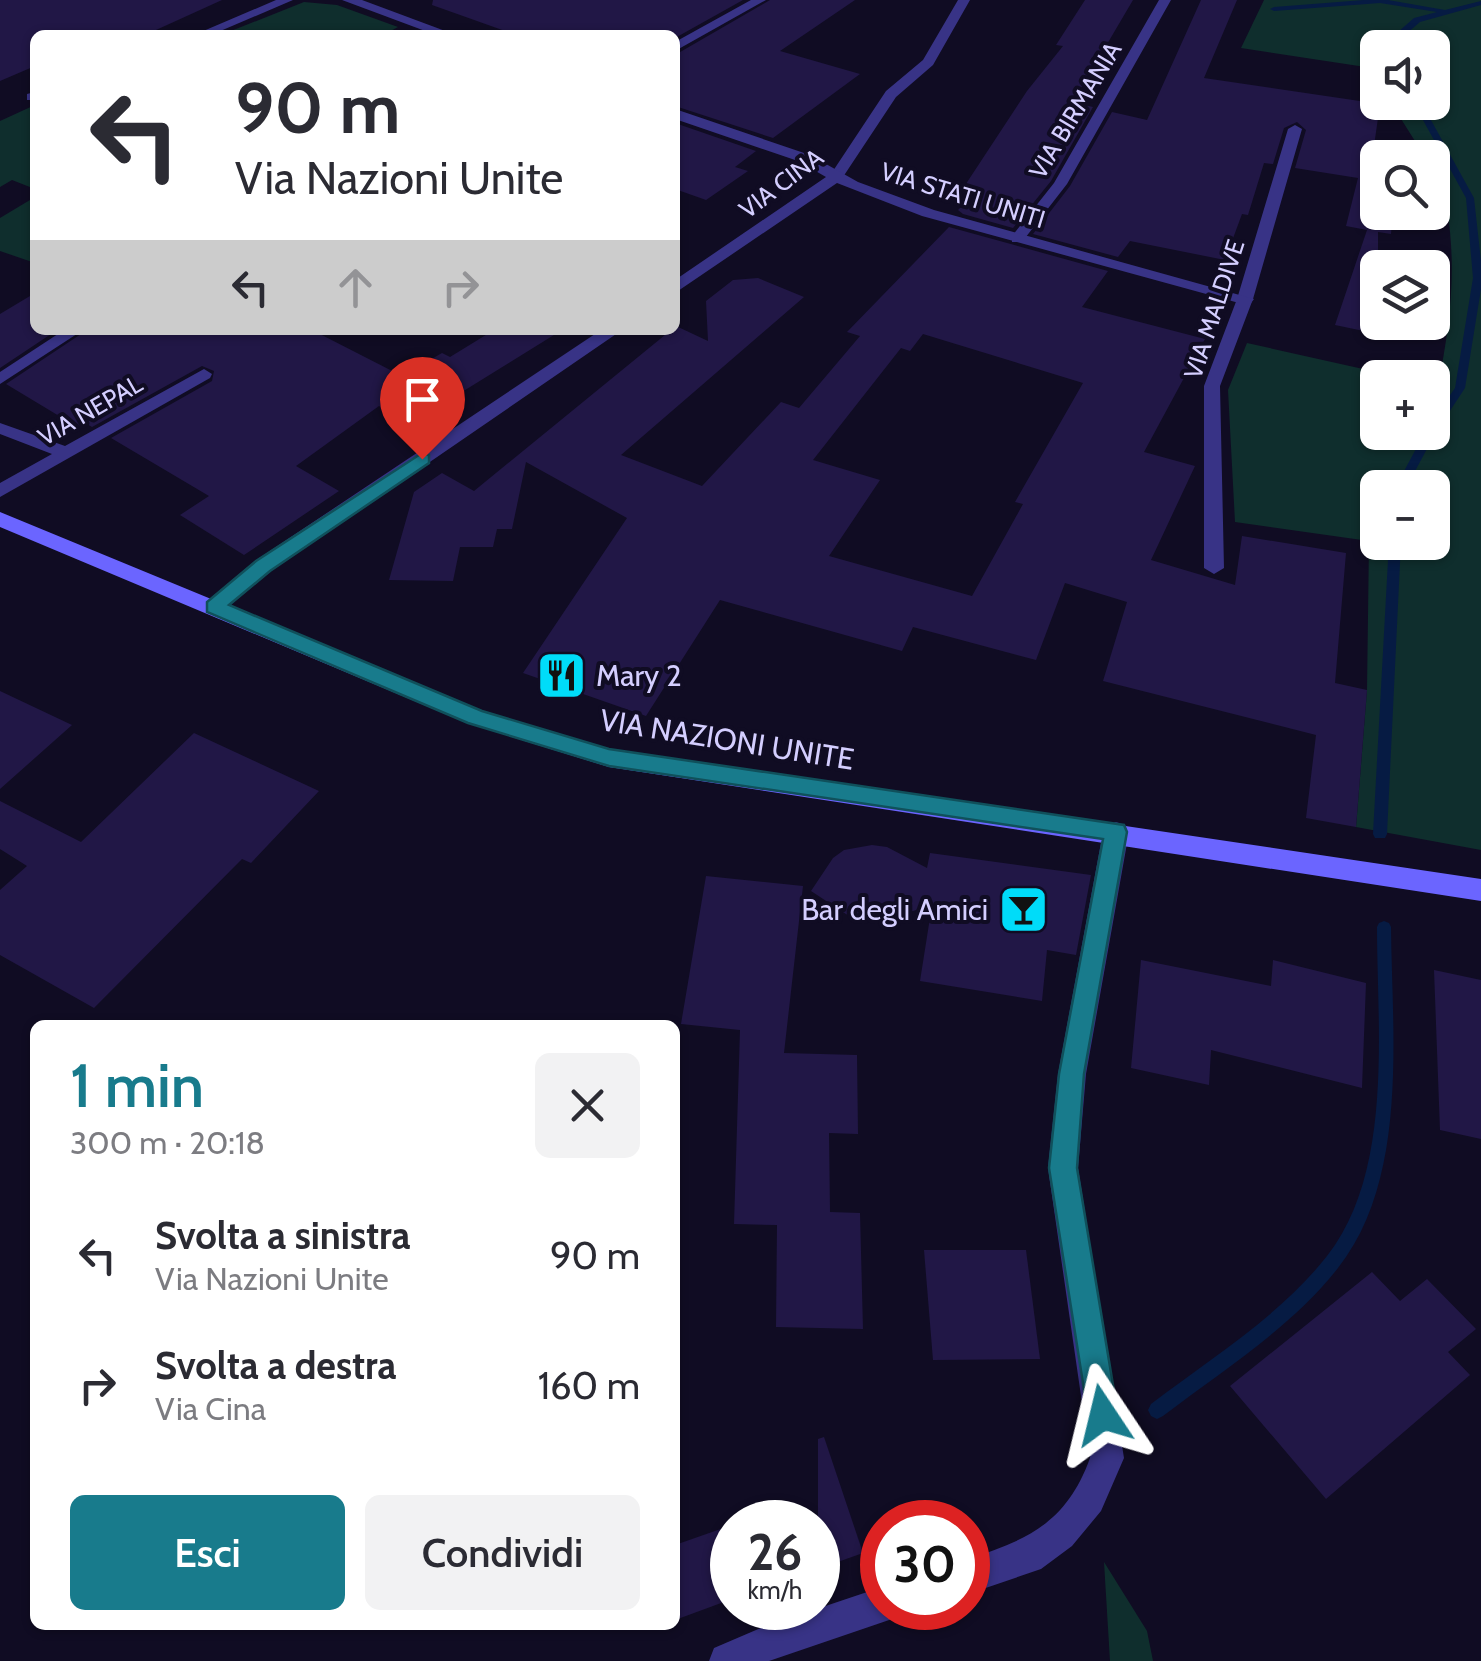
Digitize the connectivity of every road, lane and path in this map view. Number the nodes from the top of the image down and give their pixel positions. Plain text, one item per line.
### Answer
1 (287, 0) edge
2 (349, 0) edge
3 (760, 0) edge
4 (964, 0) edge
5 (1165, 0) edge
6 (212, 30) edge
7 (436, 30) edge
8 (680, 44) edge
9 (680, 116) edge
10 (1295, 129) dead end
11 (836, 177) junction
12 (1017, 239) junction
13 (680, 285) edge
14 (1245, 300) junction
15 (68, 335) edge
16 (606, 335) edge
17 (204, 374) dead end
18 (0, 379) edge
19 (0, 428) edge
20 (66, 453) junction
21 (0, 490) edge
22 (0, 519) edge
23 (1214, 568) dead end
24 (214, 607) junction
25 (1116, 832) junction
26 (1481, 890) edge
27 (990, 1569) edge
28 (860, 1614) edge
29 (764, 1653) edge
30 (728, 1661) edge

1 - 6 lane
2 - 7 street
3 - 8 lane
4 - 11 lane, VIA CINA
5 - 12 lane, VIA BIRMANIA
9 - 11 street, VIA STATI UNITI
10 - 14 lane, VIA MALDIVE
11 - 12 street, VIA STATI UNITI
11 - 13 street, VIA CINA
12 - 14 street, VIA STATI UNITI
14 - 23 lane, VIA MALDIVE
15 - 18 lane
16 - 24 street
17 - 20 lane, VIA NEPAL
19 - 20 lane
20 - 21 lane, VIA NEPAL
22 - 24 street, VIA NAZIONI UNITE
24 - 25 street, VIA NAZIONI UNITE
25 - 26 street, VIA NAZIONI UNITE
25 - 27 street
28 - 29 street
29 - 30 street

